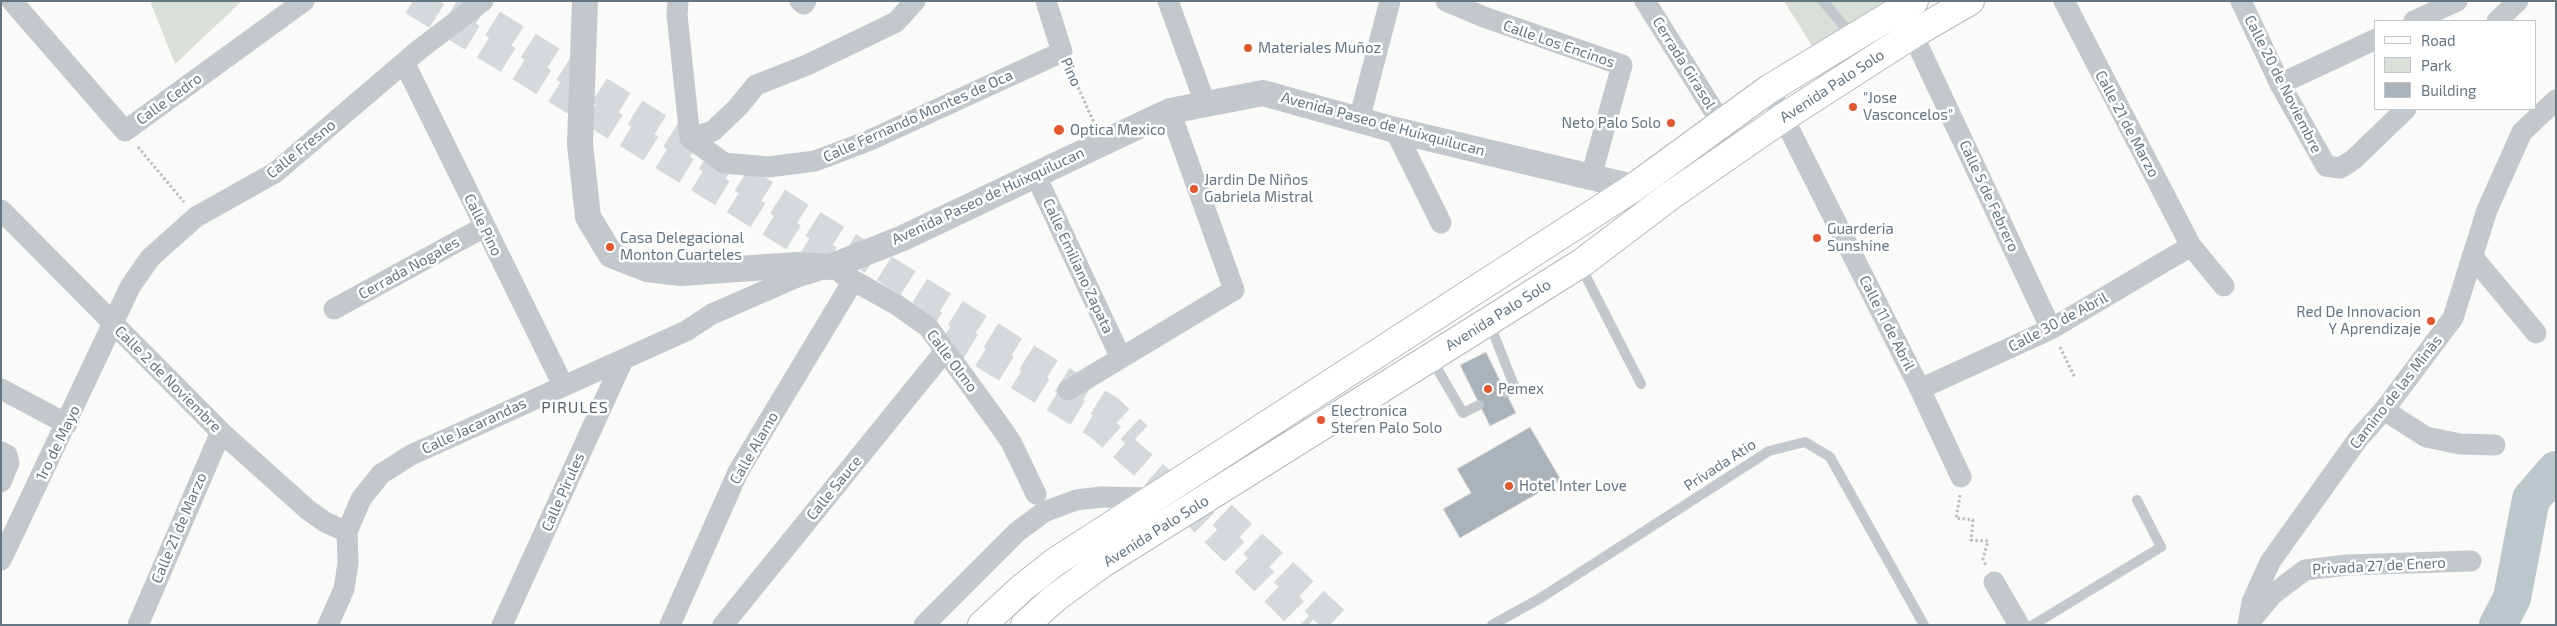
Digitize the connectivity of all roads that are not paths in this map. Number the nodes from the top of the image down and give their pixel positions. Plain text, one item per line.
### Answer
1 (4, 1) edge
2 (12, 1) edge
3 (304, 1) edge
4 (483, 1) edge
5 (585, 1) edge
6 (678, 1) edge
7 (800, 1) edge
8 (806, 1) edge
9 (915, 1) edge
10 (1046, 1) edge
11 (1390, 1) edge
12 (1446, 1) edge
13 (1646, 1) edge
14 (1823, 1) edge
15 (1970, 1) edge
16 (2064, 1) edge
17 (2241, 1) edge
18 (2456, 1) edge
19 (2518, 1) edge
20 (1173, 2) edge
21 (1907, 5) edge
22 (1, 7) edge
23 (1479, 8) edge
24 (2416, 20) edge
25 (2498, 20) edge
26 (1913, 34) junction
27 (1854, 38) junction
28 (2374, 40) edge
29 (1062, 52) joint
30 (405, 64) junction
31 (2280, 84) junction
32 (1769, 90) junction
33 (2555, 102) edge
34 (1205, 103) junction
35 (2405, 110) edge
36 (1170, 111) junction
37 (1784, 117) junction
38 (1360, 120) junction
39 (1722, 124) junction
40 (1395, 130) junction
41 (690, 138) junction
42 (1035, 174) junction
43 (1591, 177) junction
44 (1633, 188) junction
45 (1670, 196) junction
46 (1, 210) edge
47 (1441, 223) dead end
48 (484, 227) junction
49 (2191, 246) junction
50 (2472, 256) junction
51 (1579, 264) junction
52 (830, 267) junction
53 (853, 281) junction
54 (2224, 286) dead end
55 (334, 309) dead end
56 (1489, 320) junction
57 (113, 325) junction
58 (2051, 329) junction
59 (2536, 333) dead end
60 (945, 351) junction
61 (1431, 357) junction
62 (1121, 358) junction
63 (623, 360) junction
64 (1346, 373) junction
65 (1641, 384) dead end
66 (563, 385) junction
67 (1, 389) edge
68 (1920, 389) junction
69 (1068, 390) dead end
70 (1506, 393) dead end
71 (1364, 401) junction
72 (1480, 405) dead end
73 (2384, 410) junction
74 (67, 424) junction
75 (221, 432) junction
76 (2494, 445) dead end
77 (1, 452) edge
78 (1961, 477) road end
79 (1, 482) edge
80 (1036, 494) dead end
81 (1153, 498) junction
82 (2137, 500) dead end
83 (347, 532) junction
84 (1, 560) edge
85 (2471, 561) dead end
86 (1994, 582) road end
87 (2248, 624) edge
88 (138, 625) edge
89 (328, 625) edge
90 (502, 625) edge
91 (670, 625) edge
92 (723, 625) edge
93 (924, 625) edge
94 (982, 625) edge
95 (1025, 625) edge
96 (1492, 625) edge
97 (1924, 625) edge
98 (2019, 625) edge
99 (2033, 625) edge

1 - 22 street
2 - 3 street, Calle Cedro
4 - 30 street, Calle Fresno
5 - 52 street, Avenida Paseo de Huixquilucan
6 - 41 street
7 - 8 street
9 - 41 street
10 - 29 street, Pino
11 - 38 street
12 - 23 street, Calle Los Encinos
13 - 39 street, Cerrada Girasol
14 - 27 lane
15 - 26 main road, Avenida Palo Solo
16 - 49 street, Calle 21 de Marzo
17 - 31 street, Calle 20 de Noviembre
18 - 24 street
19 - 25 street
20 - 34 street
21 - 26 street, Calle 5 de Febrero
21 - 27 main road, Avenida Palo Solo
23 - 43 street, Calle Los Encinos
26 - 37 main road, Avenida Palo Solo
26 - 58 street, Calle 5 de Febrero
27 - 32 main road, Avenida Palo Solo
28 - 31 street
29 - 41 street, Calle Fernando Montes de Oca
30 - 48 street, Calle Pino
30 - 57 street, Calle Fresno
31 - 35 street, Calle 20 de Noviembre
32 - 37 street, Calle 11 de Abril
32 - 39 main road, Avenida Palo Solo
33 - 50 street, Camino de las Minãs
34 - 36 street, Avenida Paseo de Huixquilucan
34 - 38 street, Avenida Paseo de Huixquilucan
36 - 42 street, Avenida Paseo de Huixquilucan
36 - 62 street
37 - 45 main road, Avenida Palo Solo
37 - 68 street, Calle 11 de Abril
38 - 40 street, Avenida Paseo de Huixquilucan
39 - 44 main road, Avenida Palo Solo
40 - 43 street, Avenida Paseo de Huixquilucan
40 - 47 street
42 - 52 street, Avenida Paseo de Huixquilucan
42 - 62 street, Calle Emiliano Zapata
43 - 44 street, Avenida Paseo de Huixquilucan
44 - 45 street, Avenida Paseo de Huixquilucan
44 - 64 main road, Avenida Palo Solo
45 - 51 main road, Avenida Palo Solo
46 - 57 street, Calle 2 de Noviembre
48 - 55 street, Cerrada Nogales
48 - 66 street, Calle Pino
49 - 54 street, Calle 21 de Marzo
49 - 58 street, Calle 30 de Abril
50 - 59 street
50 - 73 street, Camino de las Minãs
51 - 56 main road, Avenida Palo Solo
51 - 65 lane
52 - 53 street, Calle Olmo
52 - 63 street, Calle Jacarandas
53 - 60 street, Calle Olmo
53 - 91 street, Calle Alamo
56 - 61 main road, Avenida Palo Solo
56 - 70 lane
57 - 74 street, 1ro de Mayo
57 - 75 street, Calle 2 de Noviembre
58 - 68 street, Calle 30 de Abril
60 - 80 street, Calle Olmo
60 - 92 street, Calle Sauce
61 - 71 main road, Avenida Palo Solo
61 - 72 lane
62 - 69 street
63 - 66 street, Calle Jacarandas
63 - 90 street, Calle Pirules
64 - 71 main road
64 - 81 main road, Avenida Palo Solo
66 - 83 street, Calle Jacarandas
67 - 74 street
68 - 78 street, Calle 11 de Abril
71 - 95 main road, Avenida Palo Solo
73 - 76 street
73 - 87 street, Camino de las Minãs
74 - 84 street, 1ro de Mayo
75 - 83 street, Calle 2 de Noviembre
75 - 88 street, Calle 21 de Marzo
77 - 79 street
81 - 93 street
81 - 94 main road, Avenida Palo Solo
82 - 99 lane
83 - 89 street
85 - 87 street, Privada 27 de Enero
86 - 98 street
96 - 97 lane, Privada Atio

